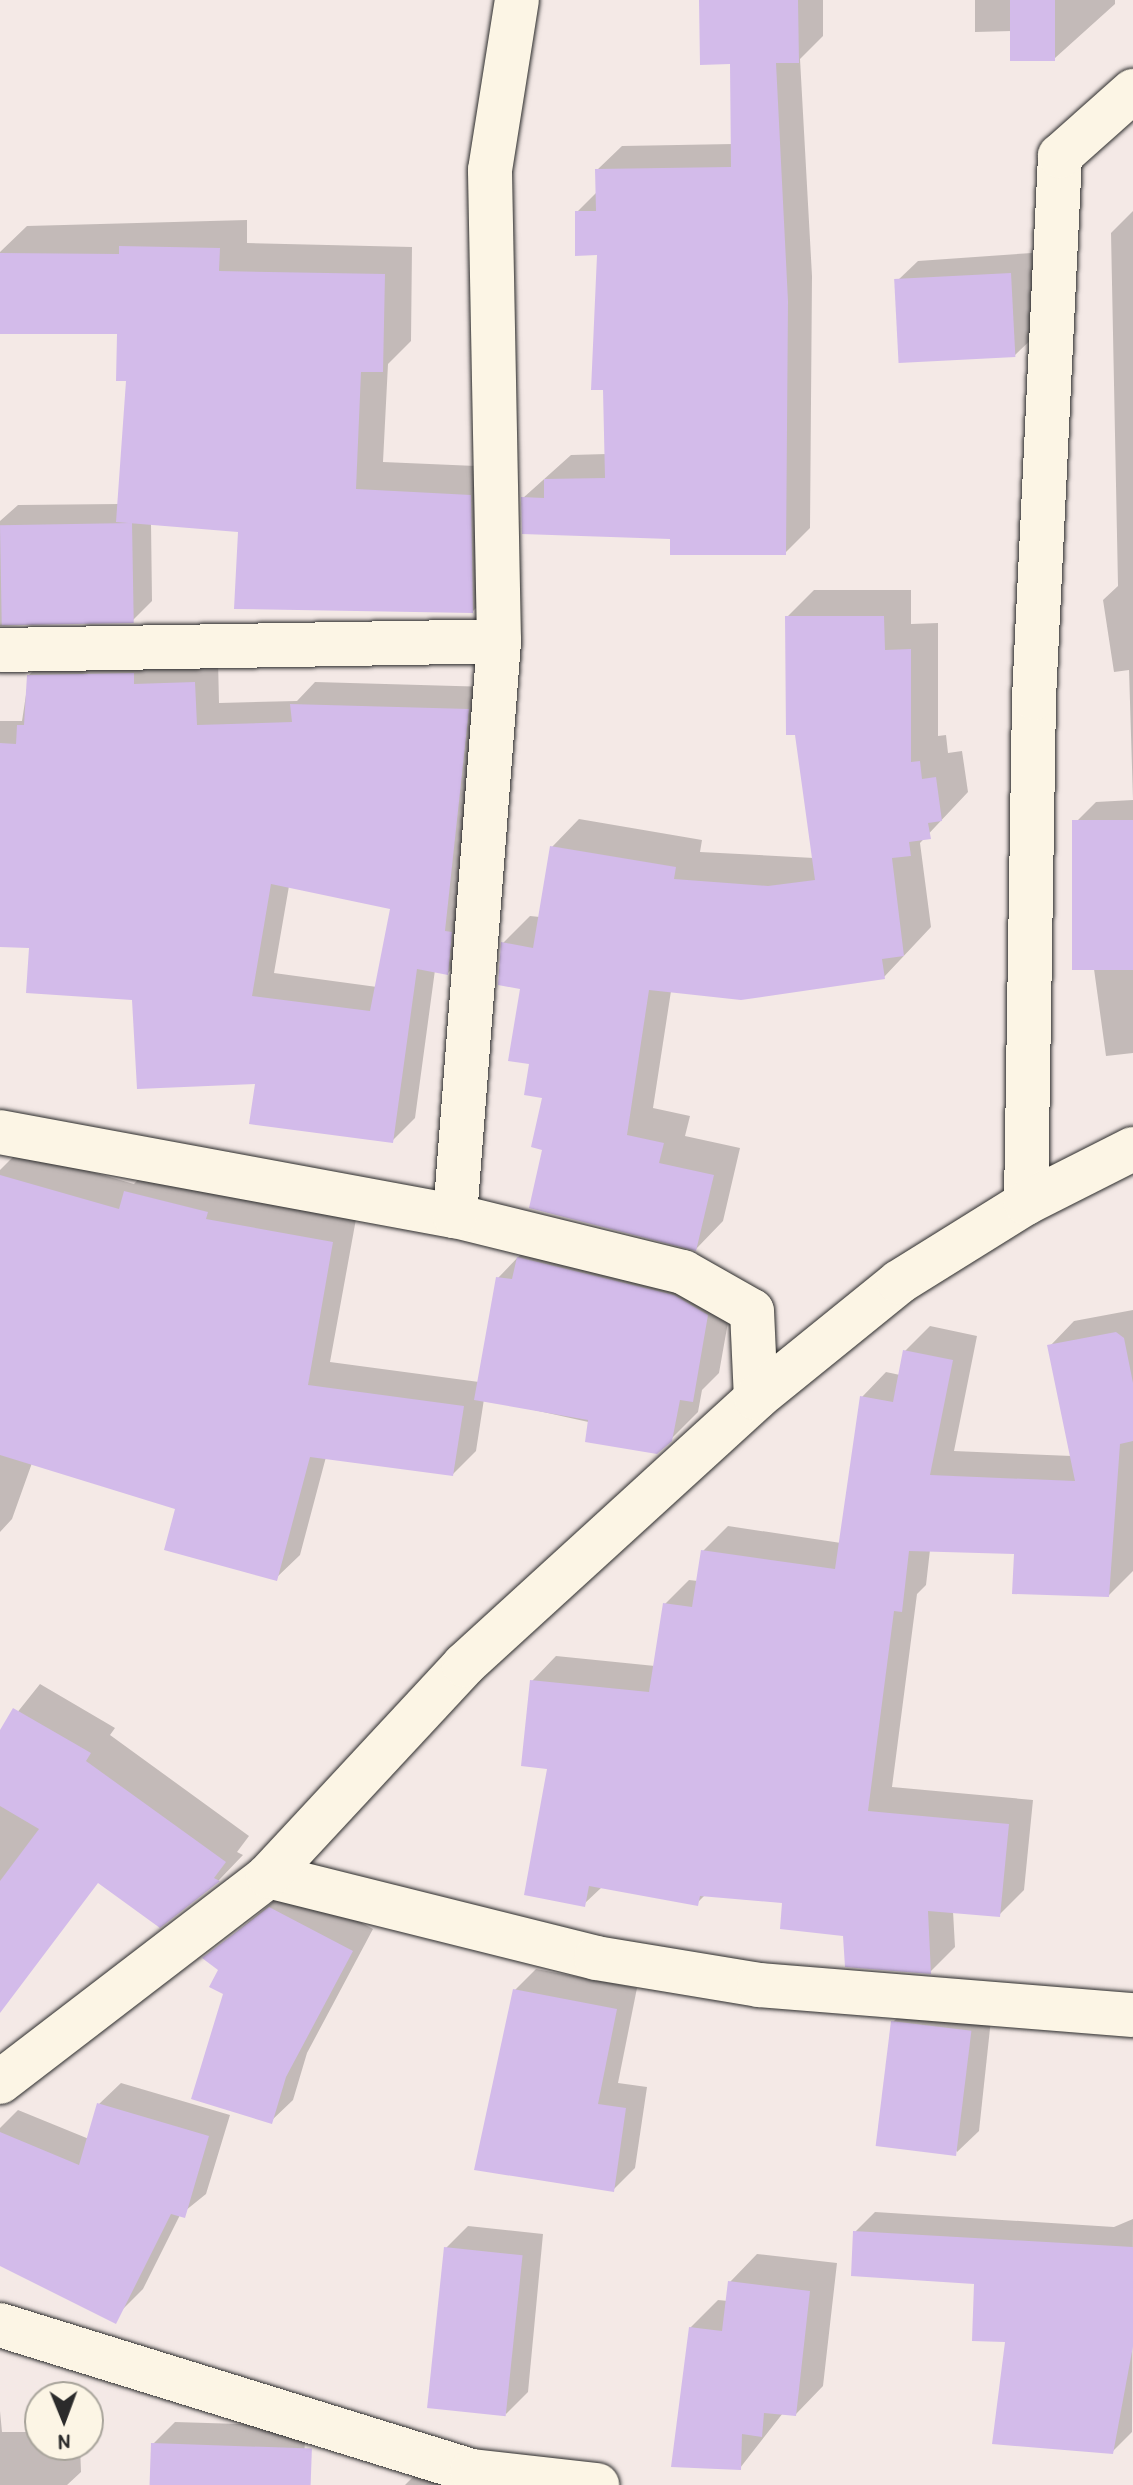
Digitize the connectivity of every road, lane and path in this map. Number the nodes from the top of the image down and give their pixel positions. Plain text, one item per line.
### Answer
1 (517, 0) edge
2 (1133, 91) edge
3 (499, 641) junction
4 (0, 650) edge
5 (0, 1132) edge
6 (1133, 1149) edge
7 (1026, 1203) junction
8 (455, 1216) junction
9 (756, 1398) junction
10 (268, 1876) junction
11 (1133, 2015) edge
12 (0, 2082) edge
13 (0, 2325) edge
14 (597, 2485) edge

1 - 3 street
2 - 7 street
3 - 4 street
3 - 8 street
5 - 8 street
6 - 7 street
7 - 9 street
8 - 9 street
9 - 10 street
10 - 11 street
10 - 12 street
13 - 14 street

